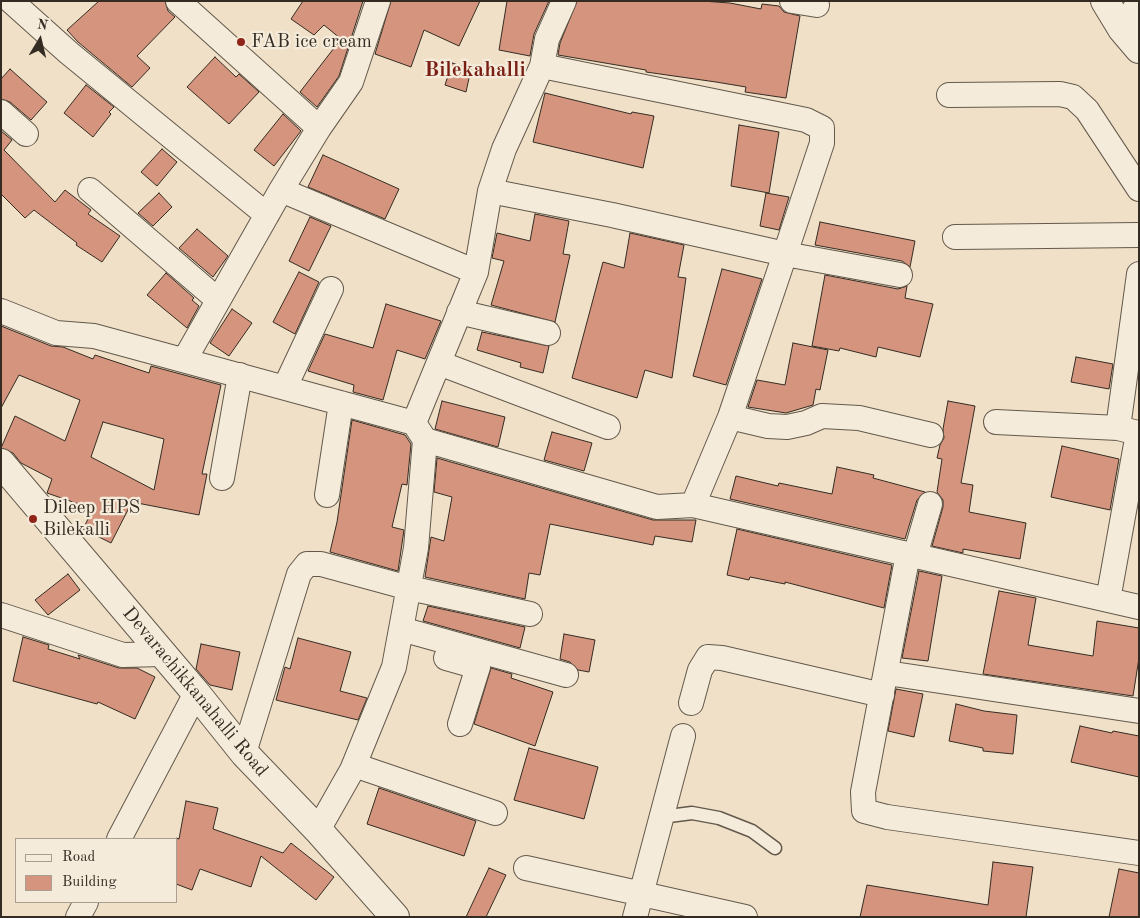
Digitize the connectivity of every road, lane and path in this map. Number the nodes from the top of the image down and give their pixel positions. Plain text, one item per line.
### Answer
1 (11, 1) edge
2 (178, 1) edge
3 (378, 1) edge
4 (564, 1) edge
5 (792, 1) edge
6 (1105, 1) edge
7 (1139, 2) edge
8 (817, 5) dead end
9 (1130, 39) edge
10 (542, 66) junction
11 (949, 95) dead end
12 (1, 112) edge
13 (319, 128) junction
14 (26, 134) dead end
15 (1139, 189) edge
16 (90, 190) dead end
17 (281, 190) junction
18 (490, 191) junction
19 (267, 215) junction
20 (1139, 235) edge
21 (955, 237) dead end
22 (786, 254) junction
23 (476, 272) junction
24 (1139, 274) edge
25 (900, 275) dead end
26 (331, 289) dead end
27 (218, 300) junction
28 (1, 311) edge
29 (459, 312) junction
30 (548, 333) dead end
31 (185, 359) junction
32 (439, 363) junction
33 (240, 375) junction
34 (285, 387) junction
35 (341, 403) junction
36 (730, 417) junction
37 (996, 422) dead end
38 (608, 427) dead end
39 (420, 431) junction
40 (1132, 431) edge
41 (931, 434) dead end
42 (1, 463) edge
43 (222, 478) dead end
44 (327, 495) dead end
45 (930, 504) dead end
46 (693, 505) junction
47 (912, 555) junction
48 (409, 588) junction
49 (1108, 600) junction
50 (1139, 607) edge
51 (530, 614) dead end
52 (1, 615) edge
53 (400, 636) junction
54 (163, 654) junction
55 (566, 675) dead end
56 (885, 684) junction
57 (196, 693) junction
58 (691, 703) dead end
59 (1139, 711) edge
60 (460, 724) dead end
61 (683, 736) dead end
62 (244, 753) junction
63 (354, 765) junction
64 (495, 813) dead end
65 (661, 817) junction
66 (318, 830) junction
67 (120, 838) edge
68 (775, 848) dead end
69 (1139, 853) edge
70 (526, 868) dead end
71 (640, 892) junction
72 (85, 903) edge
73 (78, 917) edge
74 (395, 917) edge
75 (635, 917) edge
76 (745, 917) edge

1 - 19 street
2 - 13 street
3 - 13 street
4 - 10 street
5 - 8 street
6 - 9 street
7 - 9 street
10 - 18 street
10 - 22 street
11 - 15 street
12 - 14 street
13 - 17 street
16 - 27 street
17 - 19 street
17 - 23 street
18 - 22 street
18 - 23 street
19 - 27 street
20 - 21 street
22 - 25 street
22 - 36 street
23 - 29 street
24 - 40 street
26 - 34 street
27 - 31 street
28 - 31 street
29 - 30 street
29 - 32 street
31 - 33 street
32 - 38 street
32 - 39 street
33 - 34 street
33 - 43 street
34 - 35 street
35 - 39 street
35 - 44 street
36 - 41 street
36 - 46 street
37 - 40 street
39 - 46 street
39 - 48 street
40 - 49 street
42 - 54 street, Devarachikkanahalli Road
45 - 47 street
46 - 47 street
47 - 49 street
47 - 56 street
48 - 51 street
48 - 53 street
48 - 62 street
49 - 50 street
52 - 54 street
53 - 55 street
53 - 60 street
53 - 63 street
54 - 57 street, Devarachikkanahalli Road
56 - 58 street
56 - 59 street
56 - 69 street
57 - 62 street, Devarachikkanahalli Road
57 - 67 street
61 - 65 street
62 - 66 street, Devarachikkanahalli Road
63 - 64 street
63 - 66 street
65 - 68 lane
65 - 71 street
66 - 74 street, Devarachikkanahalli Road
70 - 71 street
71 - 75 street
71 - 76 street
72 - 73 street

